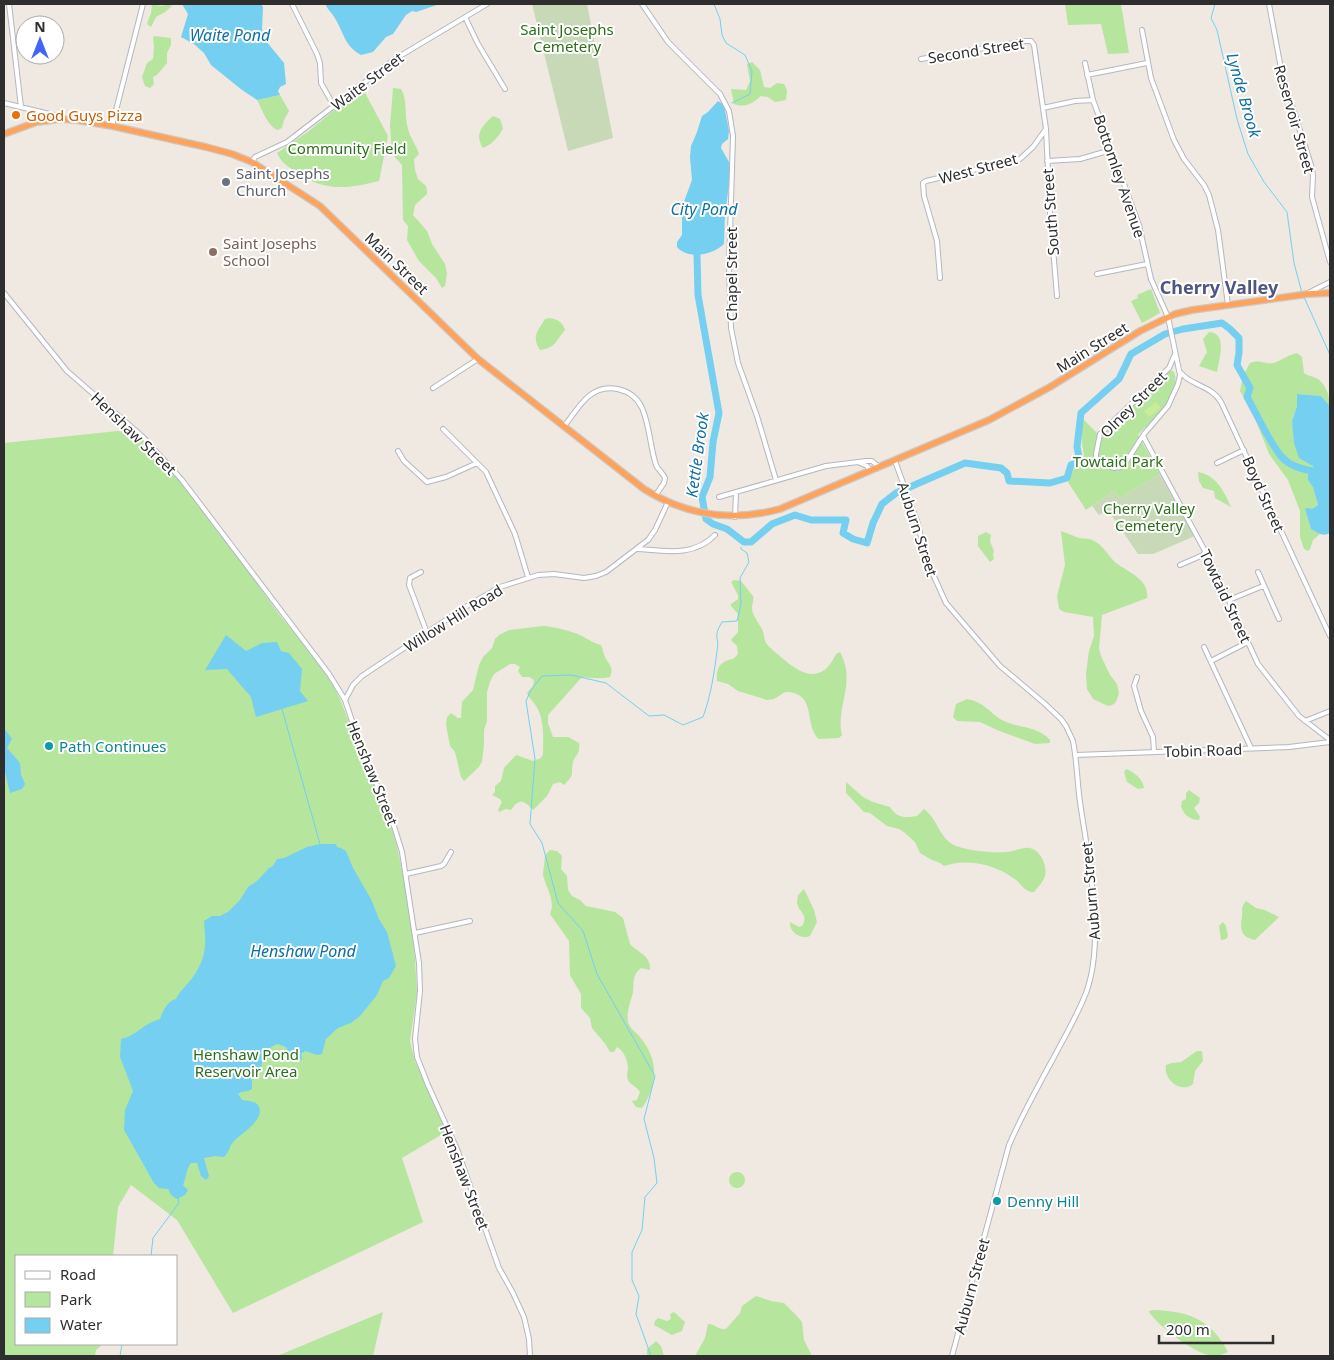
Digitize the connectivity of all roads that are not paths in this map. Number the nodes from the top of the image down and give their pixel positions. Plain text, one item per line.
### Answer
1 (8, 4) edge
2 (143, 4) edge
3 (292, 4) edge
4 (487, 4) edge
5 (642, 4) edge
6 (1269, 4) edge
7 (465, 17) junction
8 (1142, 30) dead end
9 (921, 59) dead end
10 (1085, 63) dead end
11 (1147, 64) junction
12 (1087, 75) junction
13 (506, 88) dead end
14 (1093, 100) junction
15 (4, 103) edge
16 (334, 106) junction
17 (21, 107) junction
18 (1043, 108) junction
19 (68, 119) junction
20 (112, 126) junction
21 (1046, 129) junction
22 (4, 134) edge
23 (1111, 150) junction
24 (252, 162) junction
25 (1047, 162) junction
26 (1330, 262) edge
27 (1147, 264) junction
28 (1098, 274) dead end
29 (940, 278) dead end
30 (1330, 282) edge
31 (1330, 292) edge
32 (4, 293) edge
33 (1304, 294) junction
34 (1057, 296) dead end
35 (1228, 305) junction
36 (1168, 317) junction
37 (1175, 354) junction
38 (478, 359) junction
39 (1179, 370) junction
40 (433, 388) dead end
41 (564, 426) junction
42 (443, 429) dead end
43 (1143, 436) junction
44 (1244, 450) junction
45 (398, 451) dead end
46 (895, 460) junction
47 (858, 462) junction
48 (477, 463) junction
49 (1217, 463) dead end
50 (880, 467) junction
51 (871, 471) junction
52 (776, 480) junction
53 (736, 493) junction
54 (654, 496) junction
55 (719, 498) dead end
56 (668, 502) junction
57 (735, 517) junction
58 (715, 535) dead end
59 (650, 536) junction
60 (638, 549) junction
61 (652, 550) junction
62 (1205, 552) junction
63 (1180, 565) dead end
64 (421, 572) dead end
65 (1258, 572) dead end
66 (528, 577) junction
67 (1263, 586) junction
68 (1229, 600) junction
69 (1279, 619) dead end
70 (427, 633) junction
71 (1330, 636) edge
72 (1248, 642) junction
73 (1204, 647) dead end
74 (1211, 661) junction
75 (1137, 677) dead end
76 (345, 700) junction
77 (1330, 711) edge
78 (1305, 721) junction
79 (1330, 741) edge
80 (1251, 748) junction
81 (1154, 752) junction
82 (1076, 755) junction
83 (451, 852) dead end
84 (406, 874) junction
85 (470, 921) dead end
86 (415, 933) junction
87 (530, 1356) edge
88 (952, 1356) edge

1 - 17 street
2 - 20 street
3 - 16 street
4 - 7 street, Waite Street
5 - 52 street, Chapel Street
6 - 26 street, Reservoir Street
7 - 13 street
7 - 16 street, Waite Street
8 - 11 street
9 - 18 street, Second Street
10 - 12 street, Bottomley Avenue
11 - 12 street
11 - 35 street
12 - 14 street, Bottomley Avenue
14 - 18 street
14 - 23 street, Bottomley Avenue
15 - 17 street, Main Street
16 - 24 street, Waite Street
17 - 19 street, Main Street
18 - 21 street
19 - 20 highway, Main Street
19 - 22 highway
20 - 24 highway, Main Street
21 - 25 street, South Street
21 - 29 street, West Street
23 - 25 street
23 - 27 street, Bottomley Avenue
24 - 38 highway, Main Street
25 - 34 street, South Street
27 - 28 street
27 - 36 street, Bottomley Avenue
30 - 33 street
31 - 33 highway, Main Street
32 - 76 street, Henshaw Street
33 - 35 highway, Main Street
35 - 36 highway, Main Street
36 - 37 street, Bottomley Avenue
36 - 46 highway, Main Street
37 - 39 street, Bottomley Avenue
37 - 43 street, Olney Street
38 - 40 street
38 - 41 highway, Main Street
39 - 43 street, Olney Street
39 - 44 street, Boyd Street
41 - 54 highway, Main Street
41 - 54 street
42 - 48 street
43 - 62 street, Towtaid Street
44 - 49 street
44 - 71 street, Boyd Street
45 - 48 street
46 - 50 highway, Main Street
46 - 82 street, Auburn Street
47 - 50 street
47 - 51 street
47 - 52 street
48 - 66 street
50 - 51 highway, Main Street
51 - 57 highway, Main Street
52 - 53 street
53 - 55 street
53 - 57 street
54 - 56 highway, Main Street
56 - 57 highway, Main Street
56 - 59 street, Willow Hill Road
58 - 61 street
59 - 60 street, Willow Hill Road
59 - 61 street
60 - 61 street
60 - 66 street, Willow Hill Road
62 - 63 street
62 - 68 street, Towtaid Street
64 - 70 street
65 - 67 street
66 - 70 street, Willow Hill Road
67 - 68 street
67 - 69 street
68 - 72 street, Towtaid Street
70 - 76 street, Willow Hill Road
72 - 74 street
72 - 78 street, Towtaid Street
73 - 74 street
74 - 80 street
75 - 81 street
76 - 84 street, Henshaw Street
77 - 78 street
78 - 79 street, Towtaid Street
79 - 80 street, Tobin Road
80 - 81 street, Tobin Road
81 - 82 street, Tobin Road
82 - 88 street, Auburn Street
83 - 84 street
84 - 86 street, Henshaw Street
85 - 86 street
86 - 87 street, Henshaw Street

